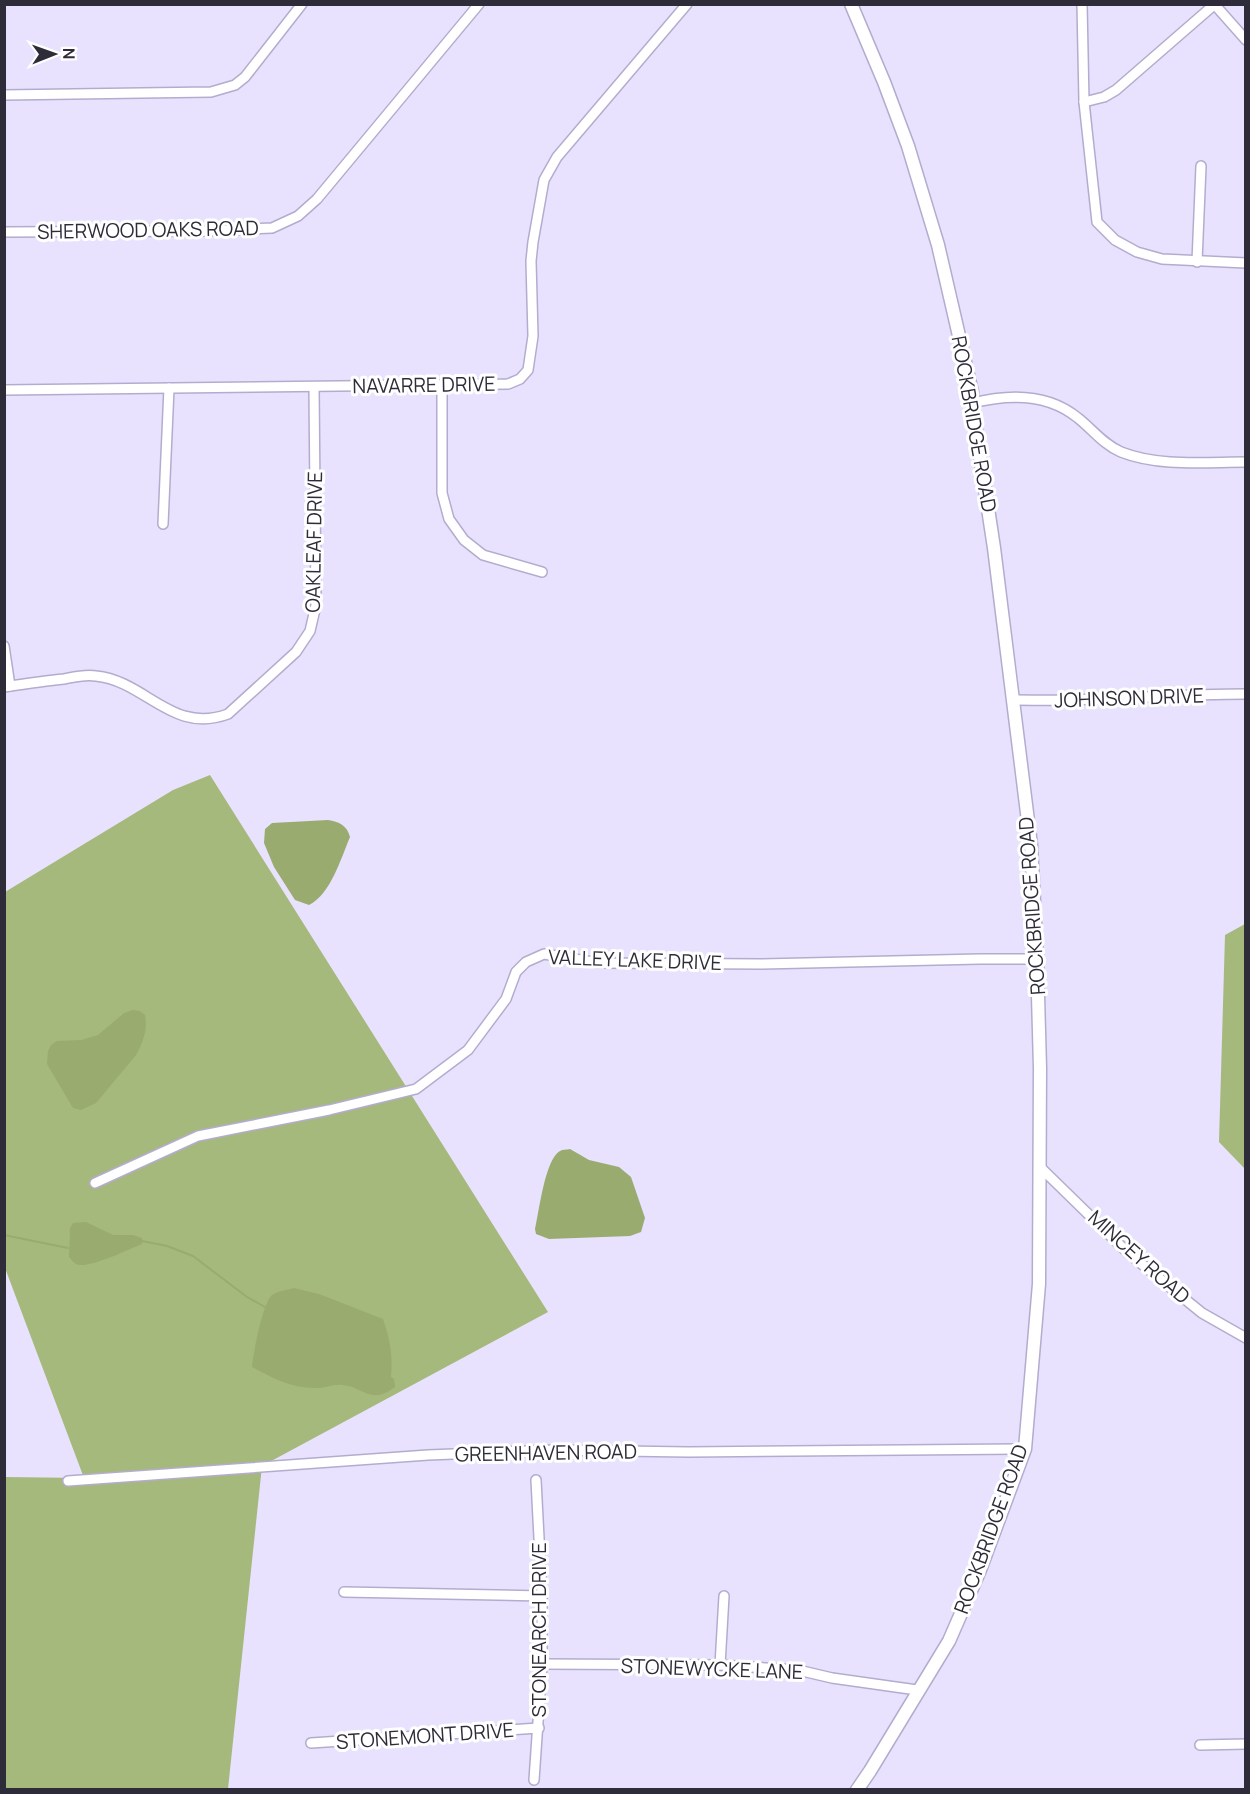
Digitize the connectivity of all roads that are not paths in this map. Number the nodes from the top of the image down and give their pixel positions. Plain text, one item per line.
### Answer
1 (302, 4) edge
2 (478, 4) edge
3 (687, 4) edge
4 (851, 4) edge
5 (1082, 4) edge
6 (1215, 5) edge
7 (1245, 40) edge
8 (4, 95) edge
9 (1084, 102) junction
10 (1201, 166) dead end
11 (4, 232) edge
12 (1197, 262) junction
13 (1245, 263) edge
14 (442, 385) junction
15 (314, 387) junction
16 (169, 388) junction
17 (4, 390) edge
18 (972, 404) junction
19 (1245, 462) edge
20 (163, 524) dead end
21 (542, 572) dead end
22 (4, 646) edge
23 (7, 686) edge
24 (1245, 694) edge
25 (1012, 700) junction
26 (1037, 959) junction
27 (1040, 1167) junction
28 (95, 1183) dead end
29 (1245, 1338) edge
30 (1024, 1449) junction
31 (536, 1480) dead end
32 (68, 1481) dead end
33 (344, 1592) dead end
34 (542, 1596) junction
35 (724, 1596) dead end
36 (542, 1664) junction
37 (720, 1665) junction
38 (917, 1690) junction
39 (539, 1728) junction
40 (310, 1743) dead end
41 (1245, 1744) edge
42 (1200, 1745) dead end
43 (534, 1780) dead end
44 (857, 1790) edge

1 - 8 street
2 - 11 street, SHERWOOD OAKS ROAD
3 - 14 street, NAVARRE DRIVE
4 - 18 main road, ROCKBRIDGE ROAD
5 - 9 street
6 - 7 street
6 - 9 street
9 - 12 street
10 - 12 street
12 - 13 street
14 - 15 street, NAVARRE DRIVE
14 - 21 street
15 - 16 street, NAVARRE DRIVE
15 - 23 street, OAKLEAF DRIVE
16 - 17 street, NAVARRE DRIVE
16 - 20 street
18 - 19 street
18 - 25 main road, ROCKBRIDGE ROAD
22 - 23 street
24 - 25 street, JOHNSON DRIVE
25 - 26 main road, ROCKBRIDGE ROAD
26 - 27 main road, ROCKBRIDGE ROAD
26 - 28 street, VALLEY LAKE DRIVE
27 - 29 street, MINCEY ROAD
27 - 30 main road, ROCKBRIDGE ROAD
30 - 32 street, GREENHAVEN ROAD
30 - 38 main road, ROCKBRIDGE ROAD
31 - 34 street, STONEARCH DRIVE
33 - 34 street
34 - 36 street, STONEARCH DRIVE
35 - 37 street
36 - 37 street, STONEWYCKE LANE
36 - 39 street, STONEARCH DRIVE
37 - 38 street, STONEWYCKE LANE
38 - 44 main road, ROCKBRIDGE ROAD
39 - 40 street, STONEMONT DRIVE
39 - 43 street, STONEARCH DRIVE
41 - 42 street

